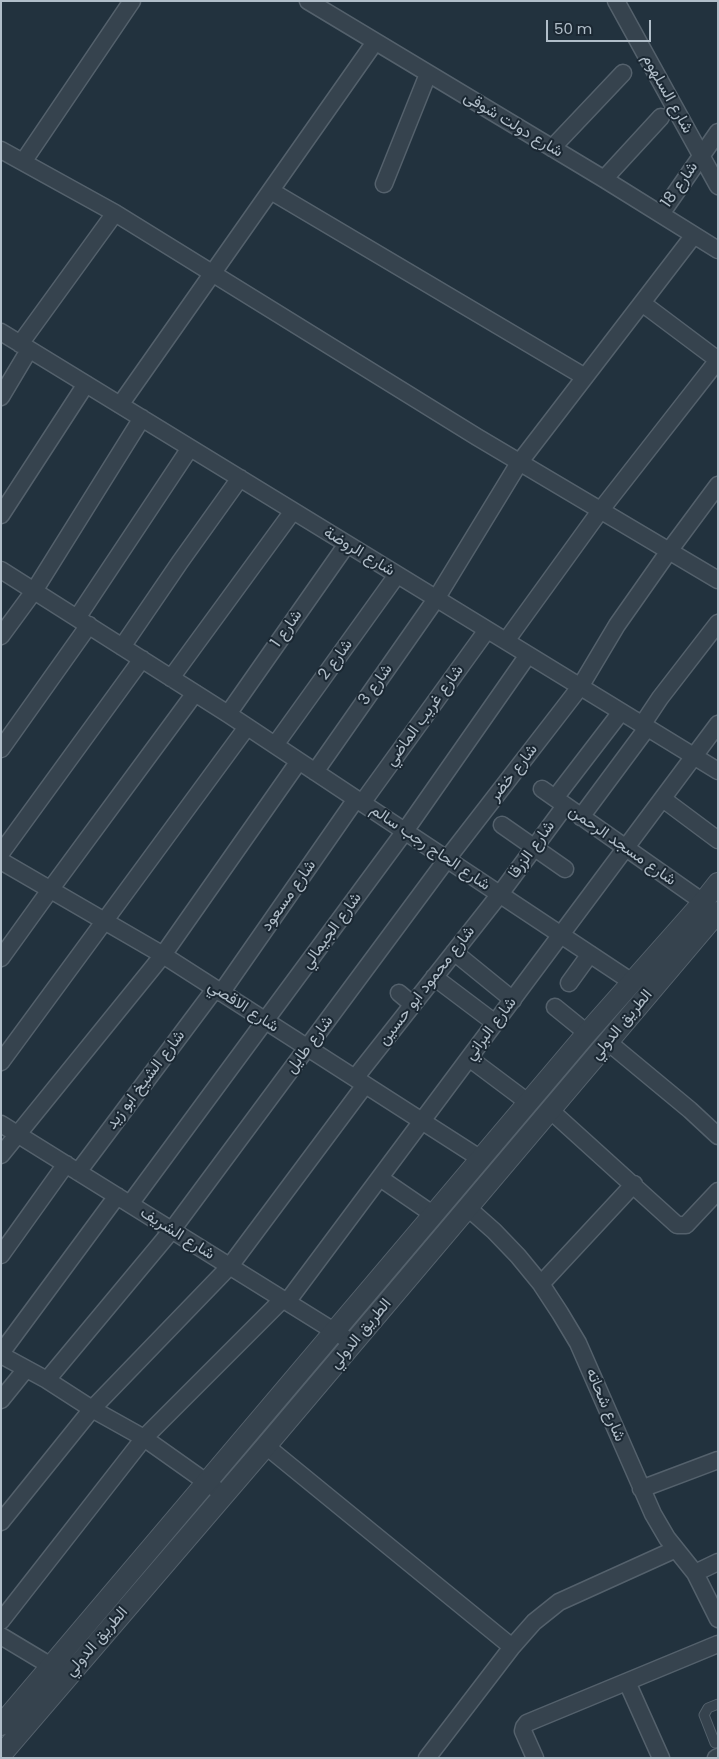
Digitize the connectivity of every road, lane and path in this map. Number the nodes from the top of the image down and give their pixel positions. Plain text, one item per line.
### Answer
1 (132, 1) edge
2 (308, 1) edge
3 (616, 1) edge
4 (375, 42) junction
5 (623, 73) dead end
6 (428, 74) junction
7 (661, 117) dead end
8 (718, 132) edge
9 (552, 148) junction
10 (1, 150) edge
11 (701, 156) junction
12 (23, 162) junction
13 (604, 179) junction
14 (384, 184) dead end
15 (718, 186) edge
16 (271, 191) junction
17 (115, 212) junction
18 (660, 214) junction
19 (694, 235) junction
20 (718, 250) edge
21 (212, 274) junction
22 (642, 303) junction
23 (1, 332) edge
24 (25, 347) junction
25 (718, 360) edge
26 (585, 377) junction
27 (86, 384) junction
28 (1, 397) edge
29 (120, 405) junction
30 (142, 418) junction
31 (190, 448) junction
32 (519, 463) junction
33 (240, 478) junction
34 (718, 486) edge
35 (293, 511) junction
36 (600, 511) junction
37 (1, 515) edge
38 (347, 544) junction
39 (669, 551) junction
40 (1, 570) edge
41 (397, 575) junction
42 (718, 580) edge
43 (34, 591) junction
44 (436, 599) junction
45 (83, 621) junction
46 (718, 622) edge
47 (487, 630) junction
48 (1, 636) edge
49 (506, 641) junction
50 (122, 647) junction
51 (528, 655) junction
52 (142, 659) junction
53 (171, 678) junction
54 (580, 687) junction
55 (196, 693) junction
56 (622, 712) junction
57 (228, 714) junction
58 (718, 724) edge
59 (645, 726) junction
60 (248, 727) junction
61 (275, 745) junction
62 (1, 749) edge
63 (695, 757) junction
64 (299, 761) junction
65 (718, 771) edge
66 (315, 772) junction
67 (542, 789) dead end
68 (663, 799) junction
69 (359, 801) junction
70 (560, 802) junction
71 (581, 817) junction
72 (502, 825) dead end
73 (405, 831) junction
74 (718, 840) edge
75 (533, 847) junction
76 (626, 848) junction
77 (1, 853) edge
78 (447, 859) junction
79 (1, 861) edge
80 (565, 869) dead end
81 (718, 883) edge
82 (50, 890) junction
83 (500, 894) junction
84 (710, 907) edge
85 (105, 922) junction
86 (561, 935) junction
87 (454, 952) junction
88 (590, 954) junction
89 (162, 955) junction
90 (1, 958) edge
91 (434, 977) junction
92 (635, 979) junction
93 (569, 983) dead end
94 (654, 987) junction
95 (218, 991) junction
96 (399, 993) dead end
97 (513, 1000) junction
98 (412, 1004) junction
99 (555, 1007) dead end
100 (266, 1021) junction
101 (495, 1024) junction
102 (587, 1033) junction
103 (608, 1042) junction
104 (308, 1048) junction
105 (469, 1058) junction
106 (1, 1062) edge
107 (360, 1081) junction
108 (529, 1103) junction
109 (550, 1110) junction
110 (423, 1121) junction
111 (1, 1124) edge
112 (18, 1135) junction
113 (718, 1136) edge
114 (1, 1155) edge
115 (477, 1165) junction
116 (72, 1168) junction
117 (380, 1178) junction
118 (488, 1184) junction
119 (634, 1184) junction
120 (718, 1191) edge
121 (123, 1200) junction
122 (468, 1208) junction
123 (434, 1215) junction
124 (172, 1230) junction
125 (1, 1255) edge
126 (230, 1266) junction
127 (541, 1284) junction
128 (285, 1300) junction
129 (336, 1332) junction
130 (354, 1343) junction
131 (1, 1354) edge
132 (26, 1369) junction
133 (47, 1380) junction
134 (1, 1400) edge
135 (92, 1409) junction
136 (144, 1438) junction
137 (266, 1446) junction
138 (718, 1460) edge
139 (206, 1482) junction
140 (641, 1490) junction
141 (224, 1494) junction
142 (1, 1522) edge
143 (676, 1549) junction
144 (718, 1562) edge
145 (695, 1573) junction
146 (718, 1618) edge
147 (1, 1621) edge
148 (1, 1636) edge
149 (718, 1644) edge
150 (512, 1647) junction
151 (51, 1665) junction
152 (67, 1676) junction
153 (627, 1682) junction
154 (718, 1704) edge
155 (1, 1725) edge
156 (716, 1753) edge
157 (1, 1755) edge
158 (427, 1758) edge
159 (535, 1758) edge
160 (661, 1758) edge

1 - 12 street
2 - 4 street, شارع دولت شوقى
3 - 11 street, شارع السلهوم
4 - 6 street, شارع دولت شوقى
4 - 16 street
5 - 9 street
6 - 9 street, شارع دولت شوقى
6 - 14 street
7 - 13 street
8 - 11 street, شارع 18
9 - 13 street, شارع دولت شوقى
10 - 12 street
11 - 15 street, شارع السلهوم
11 - 18 street, شارع 18
12 - 17 street
13 - 18 street, شارع دولت شوقى
16 - 21 street
16 - 26 street
17 - 21 street
17 - 24 street
18 - 19 street, شارع دولت شوقى
19 - 20 street, شارع دولت شوقى
19 - 22 street, شارع 3
21 - 29 street
21 - 32 street
22 - 25 street
22 - 26 street, شارع 3
23 - 24 street, شارع الروضة
24 - 27 street, شارع الروضة
24 - 28 street
25 - 36 street
26 - 32 street, شارع 3
27 - 29 street, شارع الروضة
27 - 37 street
29 - 30 street, شارع الروضة
30 - 31 street, شارع الروضة
30 - 43 street
31 - 33 street, شارع الروضة
31 - 45 street
32 - 36 street
32 - 44 street, شارع 3
33 - 35 street, شارع الروضة
33 - 50 street
34 - 39 street, شارع خضر
35 - 38 street, شارع الروضة
35 - 53 street
36 - 39 street
36 - 49 street
38 - 41 street, شارع الروضة
38 - 57 street, شارع 1
39 - 42 street
39 - 54 street, شارع خضر
40 - 43 street, شارع الحاج رجب سالم
41 - 44 street, شارع الروضة
41 - 61 street, شارع 2
43 - 45 street, شارع الحاج رجب سالم
43 - 48 street
44 - 47 street, شارع الروضة
44 - 66 street, شارع 3
45 - 50 street, شارع الحاج رجب سالم
45 - 62 street
46 - 59 street
47 - 49 street, شارع الروضة
47 - 69 street, شارع غريب الماضي
49 - 51 street, شارع الروضة
50 - 52 street, شارع الحاج رجب سالم
51 - 54 street, شارع الروضة
51 - 73 street, شارع الجيمالي
52 - 53 street, شارع الحاج رجب سالم
52 - 77 street
53 - 55 street, شارع الحاج رجب سالم
54 - 56 street, شارع الروضة
54 - 78 street, شارع خضر
55 - 57 street, شارع الحاج رجب سالم
55 - 82 street
56 - 59 street, شارع الروضة
56 - 70 street, شارع الزرقا
57 - 60 street, شارع الحاج رجب سالم
58 - 63 street, شارع البراني
59 - 63 street, شارع الروضة
59 - 71 street
60 - 61 street, شارع الحاج رجب سالم
60 - 85 street
61 - 64 street, شارع الحاج رجب سالم
63 - 65 street, شارع الروضة
63 - 68 street, شارع البراني
64 - 66 street, شارع الحاج رجب سالم
64 - 89 street
66 - 69 street, شارع الحاج رجب سالم
67 - 70 street, شارع مسجد الرحمن
68 - 74 street
68 - 76 street, شارع البراني
69 - 73 street, شارع الحاج رجب سالم
69 - 95 street, شارع مسعود
70 - 71 street, شارع مسجد الرحمن
70 - 75 street, شارع الزرقا
71 - 76 street, شارع مسجد الرحمن
72 - 75 street
73 - 78 street, شارع الحاج رجب سالم
73 - 100 street, شارع الجيمالي
75 - 80 street
75 - 83 street, شارع الزرقا
76 - 84 street, شارع مسجد الرحمن
76 - 86 street, شارع البراني
78 - 83 street, شارع الحاج رجب سالم
78 - 104 street, شارع طايل
79 - 82 street, شارع الاقصي
81 - 84 street, الطريق الدولي
82 - 85 street, شارع الاقصي
82 - 90 street
83 - 86 street, شارع الحاج رجب سالم
83 - 87 street, شارع محمود ابو حسين
84 - 92 street, الطريق الدولي
84 - 94 street, الطريق الدولي
85 - 89 street, شارع الاقصي
85 - 106 street
86 - 88 street, شارع الحاج رجب سالم
86 - 97 street, شارع البراني
87 - 91 street, شارع محمود ابو حسين
87 - 97 street
88 - 92 street, شارع الحاج رجب سالم
88 - 93 street
89 - 95 street, شارع الاقصي
89 - 112 street
91 - 98 street, شارع محمود ابو حسين
91 - 101 street
92 - 94 street
92 - 102 street, الطريق الدولي
94 - 103 street, الطريق الدولي
95 - 100 street, شارع الاقصي
95 - 116 street, شارع الشيخ ابو زيد
96 - 98 street
97 - 101 street, شارع البراني
98 - 107 street, شارع محمود ابو حسين
99 - 102 street
100 - 104 street, شارع الاقصي
100 - 121 street, شارع الجيمالي
101 - 105 street, شارع البراني
102 - 108 street, الطريق الدولي
103 - 109 street, الطريق الدولي
103 - 113 street
104 - 107 street, شارع الاقصي
104 - 124 street, شارع طايل
105 - 108 street
105 - 110 street, شارع البراني
107 - 110 street, شارع الاقصي
107 - 126 street, شارع محمود ابو حسين
108 - 115 street, الطريق الدولي
109 - 118 street, الطريق الدولي
109 - 119 street
110 - 115 street, شارع الاقصي
110 - 117 street, شارع البراني
111 - 112 street, شارع الشريف
112 - 114 street
112 - 116 street, شارع الشريف
115 - 118 street
115 - 123 street, الطريق الدولي
116 - 121 street, شارع الشريف
116 - 125 street, شارع الشيخ ابو زيد
117 - 123 street
117 - 128 street, شارع البراني
118 - 122 street, الطريق الدولي
119 - 120 street
119 - 127 street
121 - 124 street, شارع الشريف
121 - 131 street, شارع الجيمالي
122 - 127 street, شارع شحاته
122 - 130 street, الطريق الدولي
123 - 129 street, الطريق الدولي
124 - 126 street, شارع الشريف
124 - 133 street, شارع طايل
126 - 128 street, شارع الشريف
126 - 135 street, شارع محمود ابو حسين
127 - 140 street, شارع شحاته
128 - 129 street, شارع الشريف
128 - 136 street, شارع البراني
129 - 130 street, شارع الشريف
129 - 139 street, الطريق الدولي
130 - 137 street, الطريق الدولي
131 - 132 street
132 - 133 street
132 - 134 street
133 - 135 street
135 - 136 street
135 - 142 street, شارع محمود ابو حسين
136 - 139 street
136 - 147 street, شارع البراني
137 - 141 street, الطريق الدولي
137 - 150 street
138 - 140 street
139 - 141 street
139 - 151 street, الطريق الدولي
140 - 143 street, شارع شحاته
141 - 152 street, الطريق الدولي
143 - 145 street, شارع شحاته
143 - 150 street
144 - 145 street
145 - 146 street, شارع شحاته
148 - 151 street
149 - 153 street
150 - 158 street
151 - 152 street
151 - 155 street, الطريق الدولي
152 - 157 street, الطريق الدولي
153 - 159 street
153 - 160 street
154 - 156 lane

